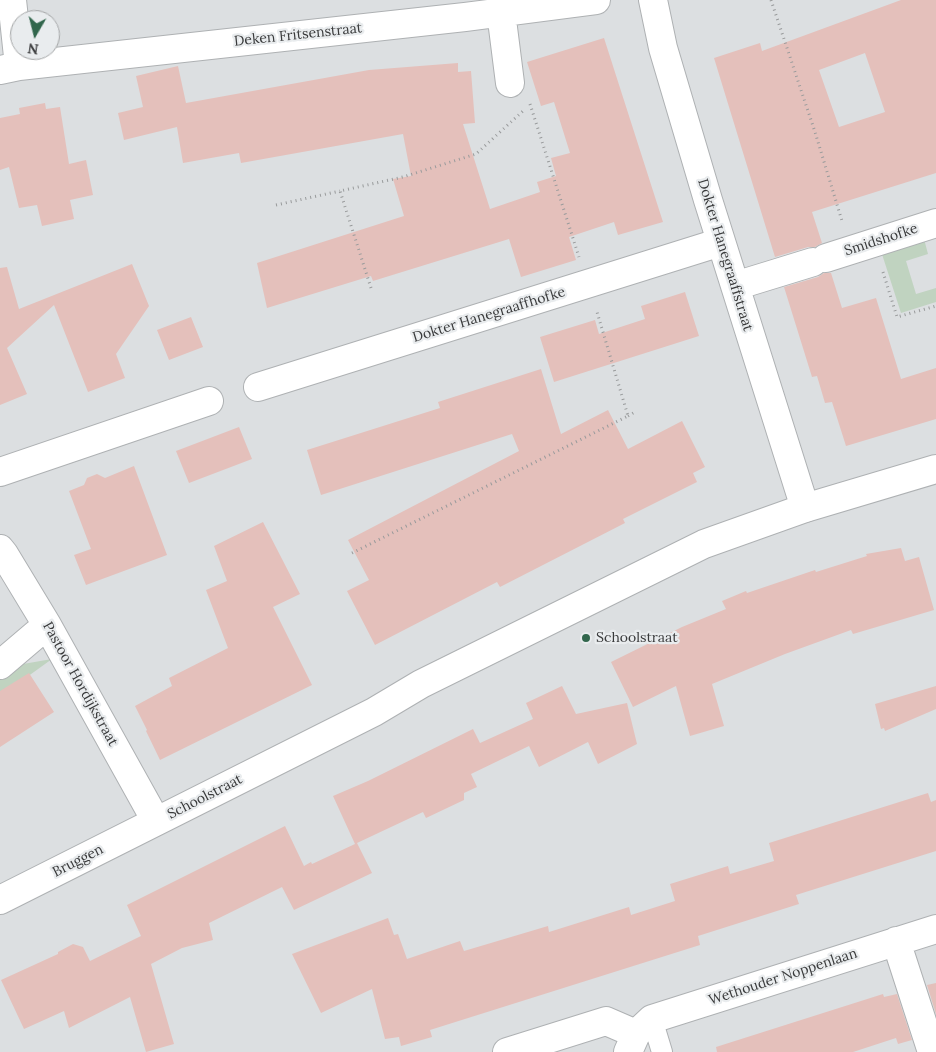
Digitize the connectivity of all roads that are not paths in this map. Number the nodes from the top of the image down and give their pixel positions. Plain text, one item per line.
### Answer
1 (12, 0) edge
2 (596, 0) edge
3 (653, 0) edge
4 (465, 8) edge
5 (501, 12) junction
6 (9, 68) edge
7 (510, 83) road end
8 (936, 223) edge
9 (721, 242) junction
10 (735, 286) junction
11 (258, 387) dead end
12 (209, 401) dead end
13 (936, 469) edge
14 (0, 472) edge
15 (805, 508) junction
16 (0, 549) edge
17 (47, 625) junction
18 (0, 665) edge
19 (156, 821) junction
20 (0, 900) edge
21 (936, 929) edge
22 (896, 941) junction
23 (638, 1035) edge
24 (507, 1052) edge
25 (662, 1052) edge
26 (932, 1052) edge

1 - 6 street
2 - 5 street, Deken Fritsenstraat
3 - 9 street, Dokter Hanegraaffstraat
4 - 5 street, Deken Fritsenstraat
4 - 6 street, Deken Fritsenstraat
5 - 7 street
8 - 10 street, Smidshofke
9 - 10 street, Dokter Hanegraaffstraat
9 - 11 street, Dokter Hanegraaffhofke
10 - 15 street, Dokter Hanegraaffstraat
12 - 14 street
13 - 15 street, Schoolstraat
15 - 19 street, Schoolstraat
16 - 17 street, Pastoor Hordijkstraat
17 - 18 street
17 - 19 street, Pastoor Hordijkstraat
19 - 20 street, Bruggen
21 - 22 street, Wethouder Noppenlaan
22 - 23 street, Wethouder Noppenlaan
22 - 26 street
23 - 24 street
23 - 25 street

